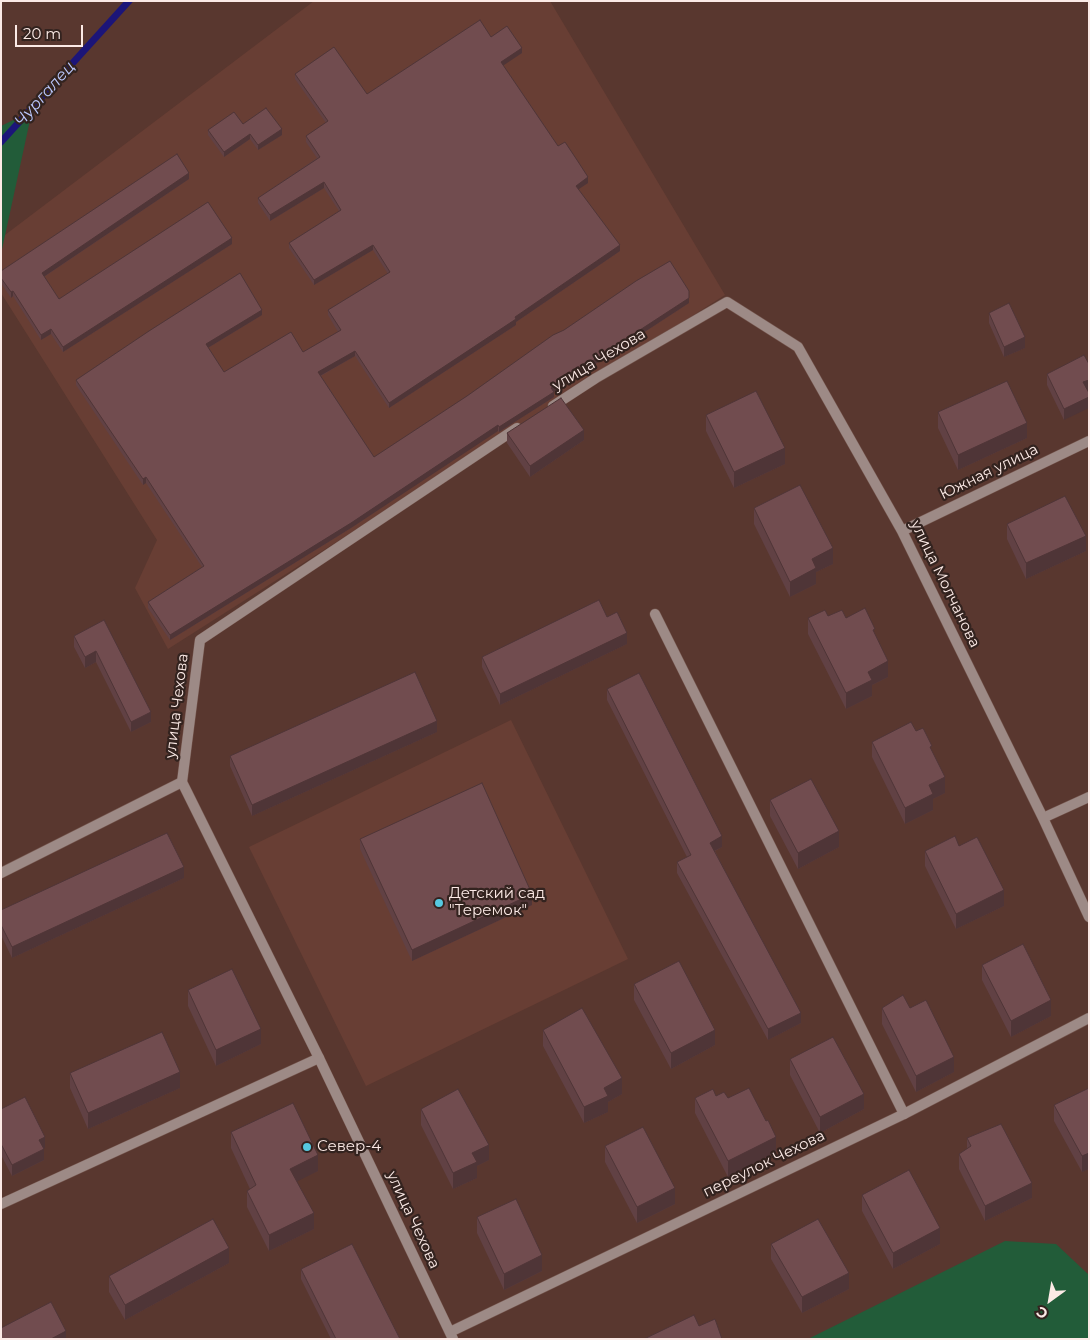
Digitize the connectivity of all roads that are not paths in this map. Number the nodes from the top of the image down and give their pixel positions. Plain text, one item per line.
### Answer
1 (726, 302) joint
2 (547, 410) edge
3 (522, 425) edge
4 (1089, 441) edge
5 (902, 531) junction
6 (655, 614) dead end
7 (182, 782) junction
8 (1089, 797) edge
9 (1043, 818) junction
10 (1, 873) edge
11 (1089, 917) edge
12 (1089, 1018) edge
13 (320, 1058) junction
14 (904, 1114) junction
15 (1, 1204) edge
16 (451, 1335) edge

1 - 2 street, улица Чехова
1 - 5 street, улица Молчанова
3 - 7 street, улица Чехова
4 - 5 street, Южная улица
5 - 9 street, улица Молчанова
6 - 14 street
7 - 10 street
7 - 13 street, улица Чехова
8 - 9 street
9 - 11 street, улица Молчанова
12 - 14 street, переулок Чехова
13 - 15 street
13 - 16 street, улица Чехова
14 - 16 street, переулок Чехова

